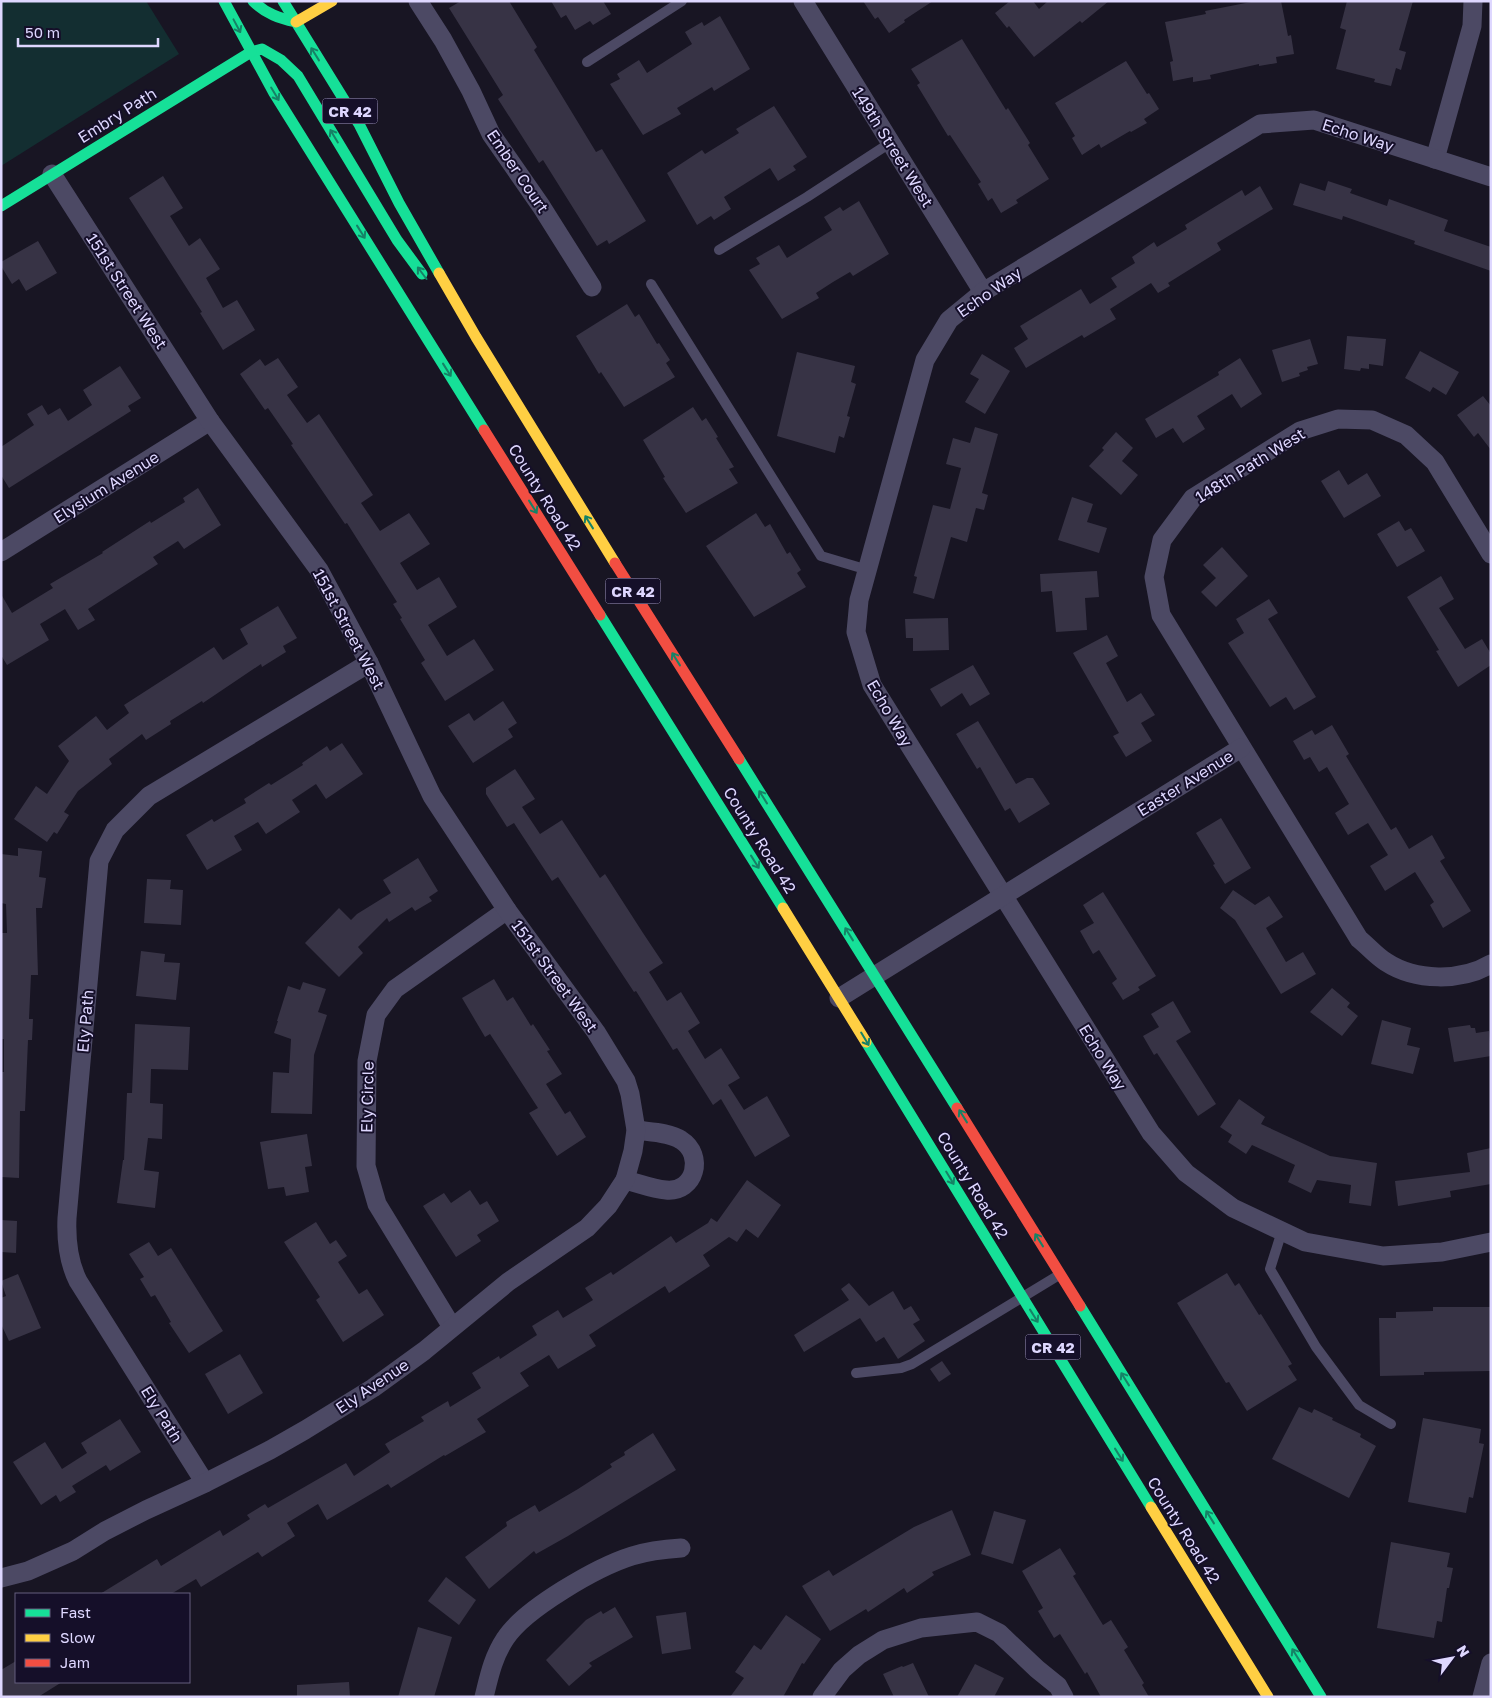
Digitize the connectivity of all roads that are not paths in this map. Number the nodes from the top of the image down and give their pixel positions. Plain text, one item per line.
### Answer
1 (224, 1) edge
2 (253, 1) edge
3 (283, 1) edge
4 (332, 1) edge
5 (418, 1) edge
6 (682, 1) edge
7 (803, 1) edge
8 (1473, 1) edge
9 (296, 22) junction
10 (250, 52) junction
11 (587, 62) dead end
12 (890, 143) junction
13 (1435, 159) junction
14 (52, 174) junction
15 (1491, 177) edge
16 (1, 206) edge
17 (719, 250) dead end
18 (651, 284) dead end
19 (592, 287) dead end
20 (983, 292) junction
21 (476, 337) junction
22 (210, 421) junction
23 (1, 552) edge
24 (1491, 554) edge
25 (868, 570) junction
26 (369, 663) junction
27 (1241, 748) junction
28 (1002, 896) junction
29 (507, 910) junction
30 (1491, 964) edge
31 (876, 975) junction
32 (839, 998) junction
33 (630, 1092) joint
34 (636, 1130) junction
35 (625, 1180) junction
36 (1282, 1231) junction
37 (1491, 1242) edge
38 (1060, 1274) junction
39 (1022, 1296) junction
40 (452, 1327) junction
41 (856, 1373) dead end
42 (1391, 1424) dead end
43 (205, 1483) junction
44 (681, 1548) dead end
45 (1, 1578) edge
46 (1491, 1664) edge
47 (484, 1697) edge
48 (822, 1697) edge
49 (1064, 1697) edge
50 (1268, 1697) edge
51 (1321, 1697) edge
52 (1482, 1697) edge

1 -> 10 main road, County Road 42 / CR 42
2 - 9 main road
3 - 9 main road, County Road 42 / CR 42
4 - 9 main road
5 - 19 street, Ember Court
6 - 11 lane
7 - 12 street, 149th Street West
8 - 13 street
21 -> 9 main road, County Road 42 / CR 42
10 - 14 main road, Embry Path
21 -> 10 main road
10 -> 32 main road, County Road 42 / CR 42
12 - 17 lane
12 - 20 street, 149th Street West
13 - 15 street, Echo Way
13 - 20 street, Echo Way
14 - 16 main road, Embry Path
14 - 22 street, 151st Street West
18 - 25 lane
20 - 25 street, Echo Way
31 -> 21 main road, County Road 42 / CR 42
22 - 23 street, Elysium Avenue
22 - 26 street, 151st Street West
24 - 27 street, 148th Path West
25 - 28 street, Echo Way
26 - 29 street, 151st Street West
26 - 43 street, Ely Path
27 - 28 street, Easter Avenue
27 - 30 street, Easter Avenue
28 - 31 street, Easter Avenue
28 - 36 street, Echo Way
29 - 33 street, 151st Street West
29 - 40 street, Ely Circle
31 - 32 street, Easter Avenue
38 -> 31 main road, County Road 42 / CR 42
32 -> 39 main road, County Road 42 / CR 42
33 - 34 street, Ely Avenue
34 - 35 street, Ely Avenue
34 - 35 street
35 - 40 street, Ely Avenue
36 - 37 street, Echo Way
36 - 42 lane
38 - 39 lane
51 -> 38 main road, County Road 42 / CR 42
39 - 41 lane
39 -> 50 main road, County Road 42 / CR 42
40 - 43 street, Ely Avenue
43 - 45 street, Ely Avenue
44 - 47 street
46 - 52 street
48 - 49 street

